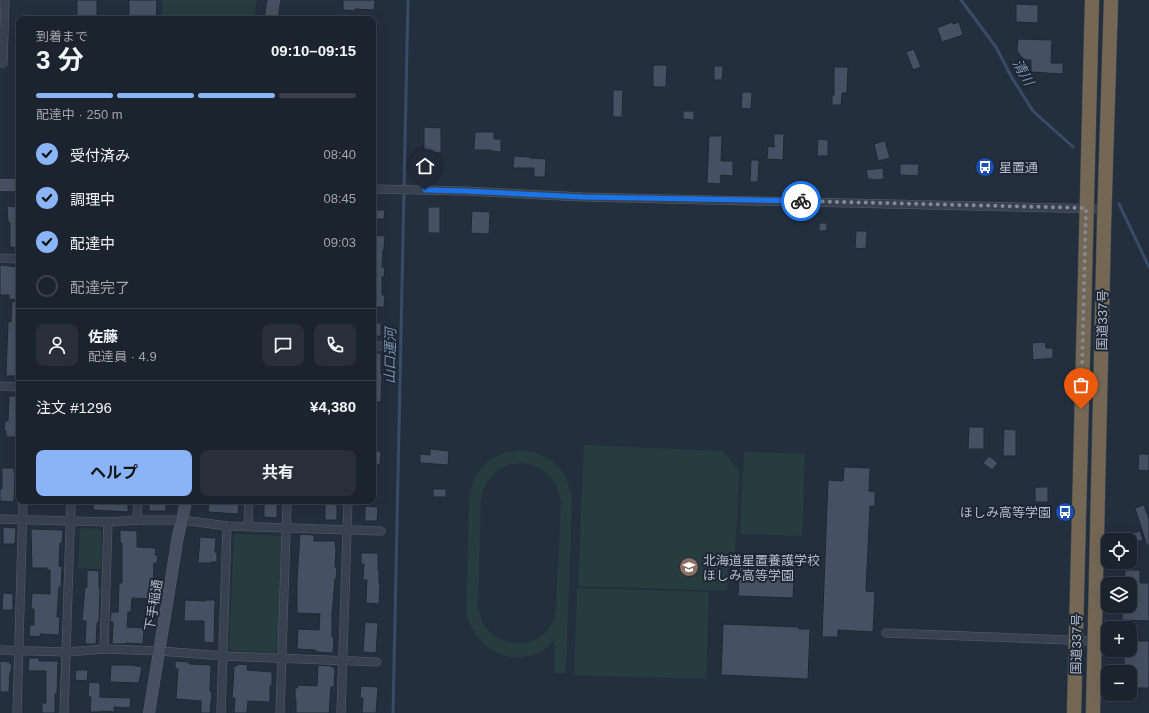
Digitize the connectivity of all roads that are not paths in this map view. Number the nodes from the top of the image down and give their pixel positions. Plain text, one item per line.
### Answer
1 (5, 0) edge
2 (274, 0) edge
3 (1092, 0) edge
4 (1111, 0) edge
5 (271, 16) edge
6 (0, 63) edge
7 (0, 185) edge
8 (16, 185) edge
9 (376, 189) edge
10 (1086, 208) junction
11 (1105, 209) junction
12 (0, 258) edge
13 (16, 259) edge
14 (0, 386) edge
15 (16, 387) edge
16 (23, 504) edge
17 (71, 504) edge
18 (138, 504) edge
19 (185, 504) edge
20 (248, 504) edge
21 (287, 504) edge
22 (348, 504) edge
23 (0, 519) edge
24 (22, 520) junction
25 (137, 520) junction
26 (182, 520) junction
27 (71, 521) junction
28 (108, 522) junction
29 (227, 526) junction
30 (248, 526) junction
31 (286, 527) junction
32 (347, 529) junction
33 (381, 531) dead end
34 (886, 633) dead end
35 (1076, 641) junction
36 (1094, 642) junction
37 (104, 649) junction
38 (0, 650) edge
39 (19, 650) junction
40 (160, 651) junction
41 (67, 652) junction
42 (224, 656) junction
43 (282, 658) junction
44 (343, 660) junction
45 (376, 662) dead end
46 (17, 713) edge
47 (64, 713) edge
48 (149, 713) edge
49 (221, 713) edge
50 (280, 713) edge
51 (341, 713) edge
52 (1074, 713) edge
53 (1093, 713) edge

1 - 6 street
2 - 5 street
3 - 10 highway, 国道337号
4 - 11 highway, 国道337号
7 - 8 street
9 - 10 street
10 - 11 street
10 - 35 highway, 国道337号
11 - 36 highway, 国道337号
12 - 13 street
14 - 15 street
16 - 24 street
17 - 27 street
18 - 25 street
19 - 26 street, 下手稲通
20 - 30 street
21 - 31 street
22 - 32 street
23 - 24 street
24 - 27 street
24 - 39 street
25 - 26 street
25 - 28 street
26 - 29 street
26 - 40 street, 下手稲通
27 - 28 street
27 - 41 street
28 - 37 street
29 - 30 street
29 - 42 street
30 - 31 street
31 - 32 street
31 - 43 street
32 - 33 street
32 - 44 street
34 - 35 street
35 - 36 street
35 - 52 highway, 国道337号
36 - 53 highway, 国道337号
37 - 40 street
37 - 41 street
38 - 39 street
39 - 41 street
39 - 46 street
40 - 42 street
40 - 48 street, 下手稲通
41 - 47 street
42 - 43 street
42 - 49 street
43 - 44 street
43 - 50 street
44 - 45 street
44 - 51 street

